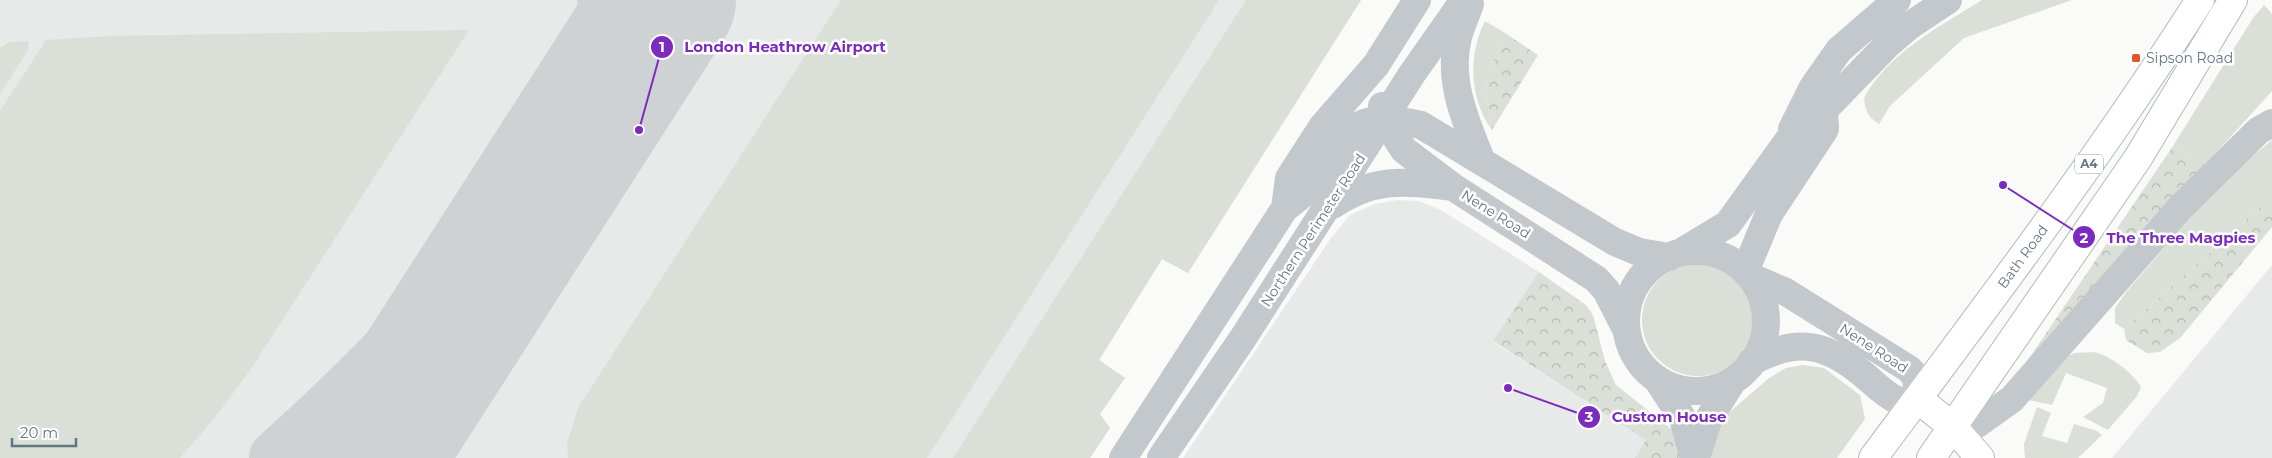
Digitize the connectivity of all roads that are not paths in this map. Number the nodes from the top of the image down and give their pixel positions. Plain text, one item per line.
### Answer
1 (1417, 0) edge
2 (1464, 0) edge
3 (1471, 0) edge
4 (1897, 0) edge
5 (1948, 0) edge
6 (2233, 0) edge
7 (2195, 7) edge
8 (1376, 65) junction
9 (1824, 110) junction
10 (1384, 119) junction
11 (2272, 123) edge
12 (1787, 139) junction
13 (1482, 162) junction
14 (1453, 187) junction
15 (1286, 208) junction
16 (1328, 208) junction
17 (1675, 255) junction
18 (1749, 274) junction
19 (1626, 329) junction
20 (1751, 362) junction
21 (1657, 379) junction
22 (1732, 382) junction
23 (1918, 399) junction
24 (1953, 427) junction
25 (1123, 458) edge
26 (1161, 458) edge
27 (1695, 458) edge
28 (1872, 458) edge
29 (1931, 458) edge
30 (1980, 458) edge

1 - 8 street
2 - 10 street, Northern Perimeter Road
3 - 13 street
4 - 12 street
5 - 9 street
6 - 24 main road, A4
7 - 23 main road, Bath Road / A4
8 - 10 street, Nene Road
8 - 15 street
9 - 12 street
9 - 18 street
10 - 13 street
10 - 14 street, Nene Road
10 - 15 street
10 - 16 street, Northern Perimeter Road
11 - 24 street
12 - 17 street
13 - 17 street
14 - 16 street
14 - 19 street, Nene Road
15 - 25 street
16 - 26 street, Northern Perimeter Road
17 - 18 street
17 - 19 street
18 - 20 street
18 - 23 street, Nene Road
19 - 21 street
20 - 22 street
20 - 23 street, Nene Road
21 - 22 street
21 - 27 street
22 - 27 street
23 - 24 main road
23 - 28 main road, Bath Road / A4
24 - 29 main road, A4
24 - 30 main road

